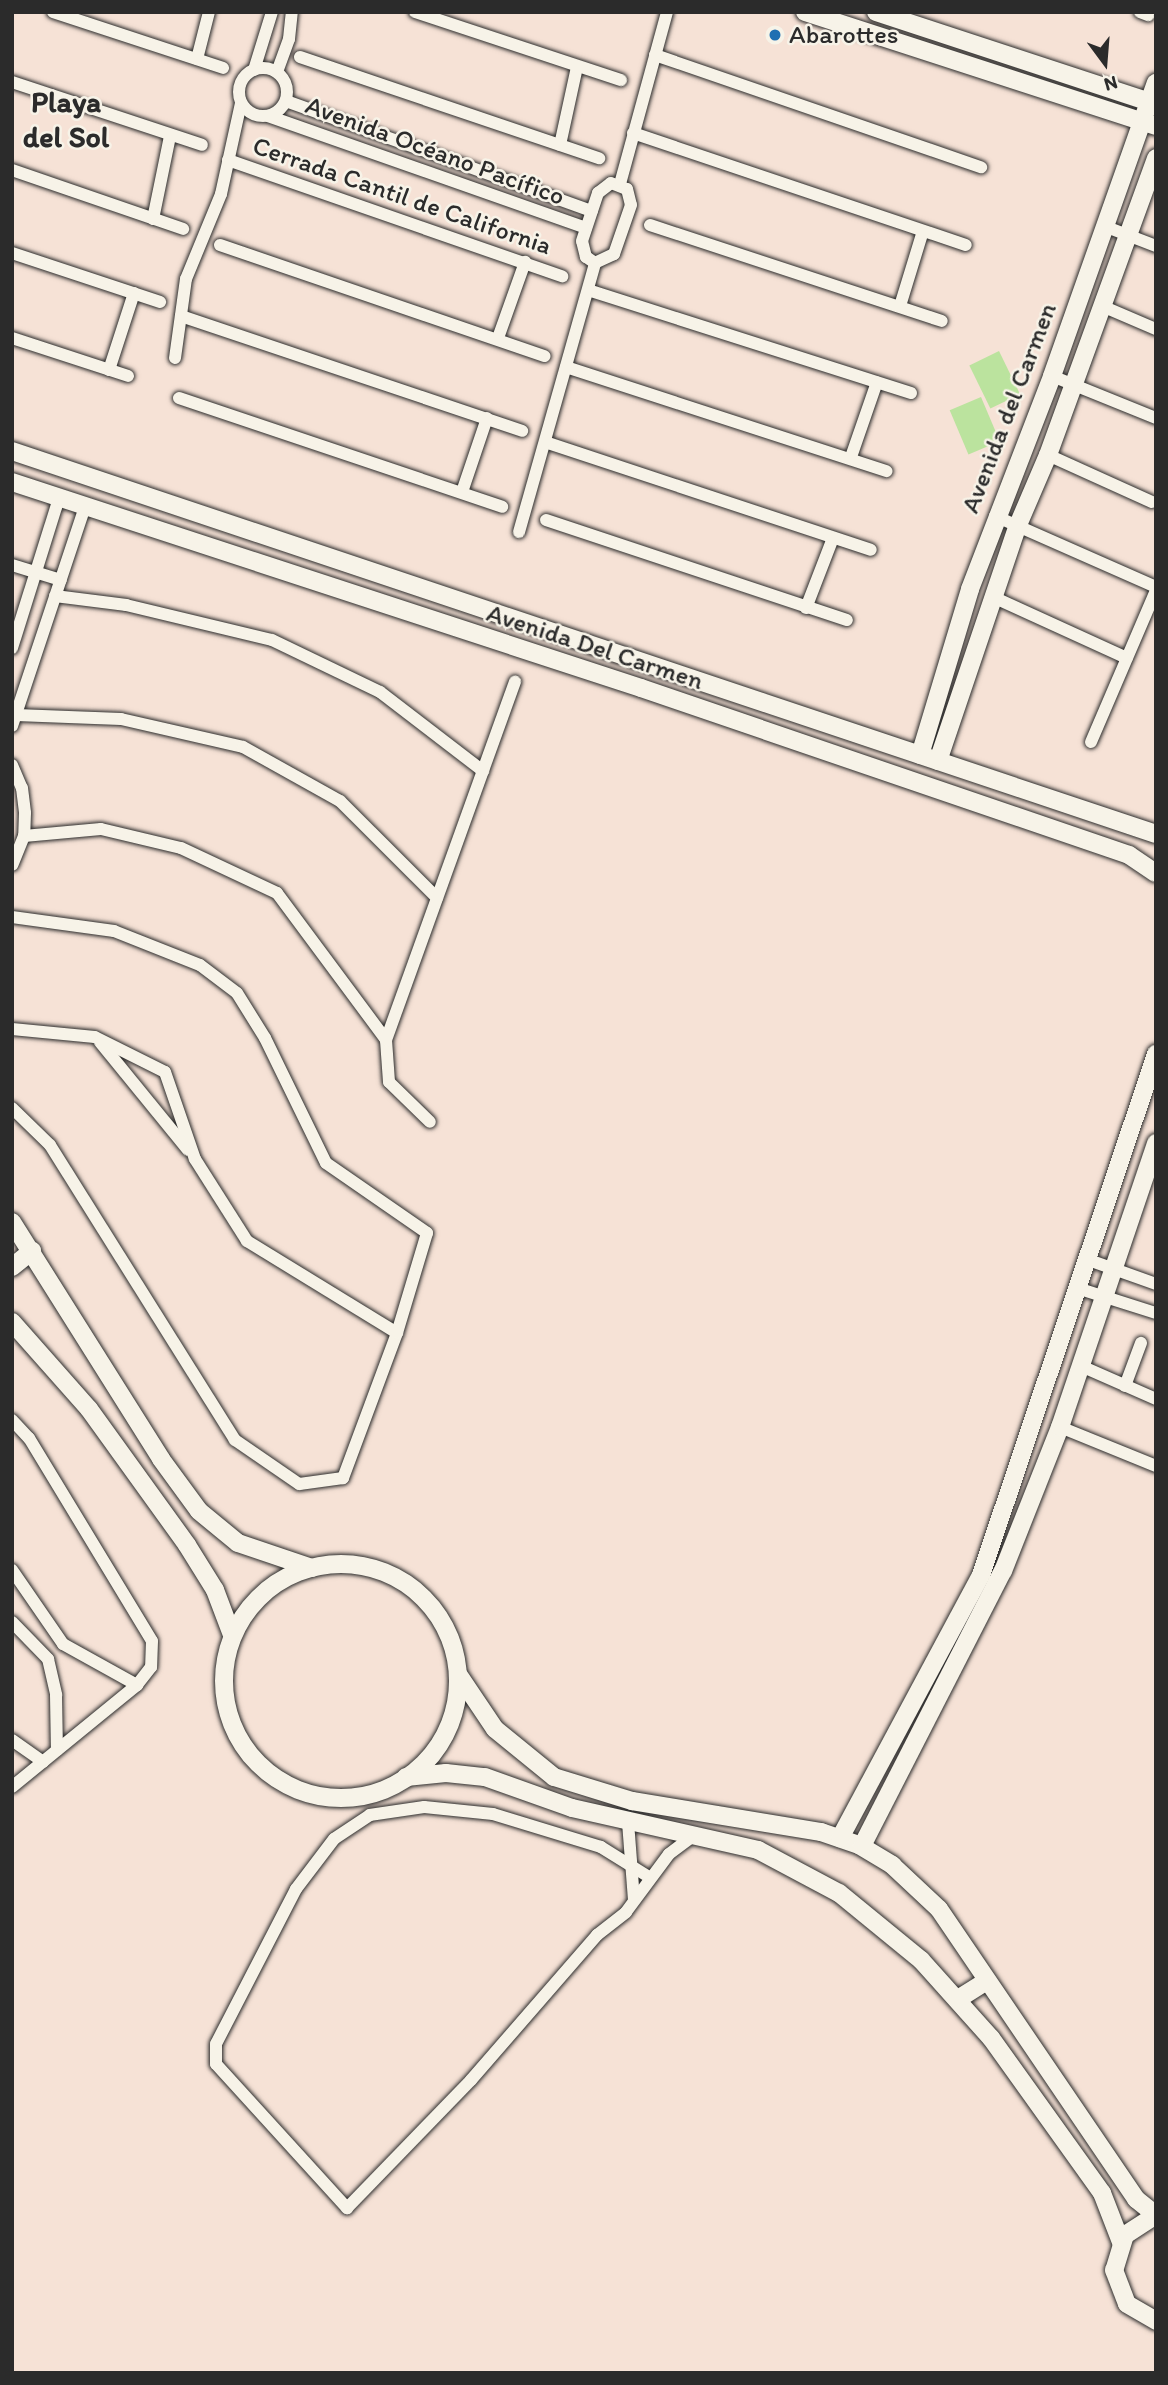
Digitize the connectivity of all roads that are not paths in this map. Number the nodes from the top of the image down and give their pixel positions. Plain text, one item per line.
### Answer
1 (53, 12) edge
2 (209, 12) edge
3 (272, 12) edge
4 (292, 12) edge
5 (415, 12) edge
6 (667, 12) edge
7 (805, 12) edge
8 (876, 12) edge
9 (655, 55) junction
10 (300, 57) dead end
11 (197, 59) junction
12 (578, 66) junction
13 (223, 68) dead end
14 (254, 70) junction
15 (277, 72) junction
16 (621, 80) dead end
17 (12, 82) edge
18 (1156, 83) edge
19 (285, 101) junction
20 (241, 103) junction
21 (1153, 103) edge
22 (268, 116) junction
23 (1149, 124) edge
24 (632, 133) junction
25 (170, 136) junction
26 (202, 145) dead end
27 (560, 145) junction
28 (599, 158) dead end
29 (1156, 158) edge
30 (228, 160) junction
31 (981, 167) dead end
32 (12, 170) edge
33 (620, 184) junction
34 (592, 211) junction
35 (153, 219) junction
36 (650, 225) dead end
37 (1104, 226) junction
38 (183, 229) dead end
39 (586, 229) junction
40 (923, 231) junction
41 (1127, 234) junction
42 (220, 245) dead end
43 (966, 245) dead end
44 (1156, 246) edge
45 (12, 253) edge
46 (525, 262) junction
47 (595, 263) junction
48 (562, 276) dead end
49 (588, 289) junction
50 (134, 293) junction
51 (160, 302) dead end
52 (900, 306) junction
53 (1102, 306) junction
54 (181, 316) junction
55 (942, 321) dead end
56 (1156, 329) edge
57 (12, 338) edge
58 (498, 338) junction
59 (545, 356) dead end
60 (175, 358) dead end
61 (566, 367) junction
62 (109, 370) junction
63 (128, 376) dead end
64 (1052, 376) junction
65 (877, 382) junction
66 (1075, 383) junction
67 (911, 393) dead end
68 (179, 398) dead end
69 (487, 418) junction
70 (1156, 418) edge
71 (522, 431) dead end
72 (545, 442) junction
73 (12, 451) edge
74 (1048, 455) junction
75 (851, 457) junction
76 (887, 471) dead end
77 (12, 482) edge
78 (462, 492) junction
79 (59, 498) junction
80 (158, 500) junction
81 (1152, 502) dead end
82 (85, 507) junction
83 (502, 507) dead end
84 (995, 516) junction
85 (546, 520) dead end
86 (1018, 525) junction
87 (149, 528) junction
88 (519, 532) dead end
89 (833, 538) junction
90 (871, 550) dead end
91 (12, 565) edge
92 (36, 572) junction
93 (61, 580) junction
94 (399, 580) junction
95 (1156, 588) edge
96 (55, 596) junction
97 (993, 597) junction
98 (389, 608) junction
99 (806, 608) junction
100 (847, 620) dead end
101 (12, 648) edge
102 (36, 654) junction
103 (1127, 658) junction
104 (641, 659) junction
105 (945, 665) junction
106 (968, 672) junction
107 (515, 682) dead end
108 (641, 688) junction
109 (14, 721) edge
110 (1091, 743) dead end
111 (920, 755) junction
112 (938, 761) junction
113 (12, 765) edge
114 (483, 771) junction
115 (1152, 833) edge
116 (24, 836) junction
117 (12, 865) edge
118 (1156, 871) edge
119 (437, 898) junction
120 (12, 917) edge
121 (12, 1029) edge
122 (96, 1037) junction
123 (386, 1040) junction
124 (1156, 1054) edge
125 (12, 1108) edge
126 (430, 1122) dead end
127 (1156, 1143) edge
128 (195, 1159) junction
129 (1150, 1181) edge
130 (1109, 1194) junction
131 (1135, 1206) junction
132 (12, 1222) edge
133 (33, 1251) junction
134 (1086, 1259) junction
135 (12, 1267) edge
136 (1114, 1269) junction
137 (1156, 1284) edge
138 (1077, 1289) junction
139 (1104, 1297) junction
140 (1156, 1313) edge
141 (12, 1322) edge
142 (397, 1333) junction
143 (1141, 1343) dead end
144 (1081, 1366) junction
145 (1125, 1386) junction
146 (1156, 1399) edge
147 (12, 1420) edge
148 (1028, 1434) junction
149 (1057, 1435) junction
150 (1156, 1466) edge
151 (312, 1568) junction
152 (12, 1570) edge
153 (12, 1622) edge
154 (232, 1635) junction
155 (63, 1644) junction
156 (48, 1659) junction
157 (458, 1674) junction
158 (137, 1685) junction
159 (12, 1740) edge
160 (57, 1750) junction
161 (43, 1762) junction
162 (406, 1777) junction
163 (13, 1784) edge
164 (762, 1820) junction
165 (628, 1822) junction
166 (694, 1835) junction
167 (840, 1838) junction
168 (862, 1846) junction
169 (758, 1850) junction
170 (632, 1869) junction
171 (649, 1877) junction
172 (634, 1900) junction
173 (987, 1980) junction
174 (958, 1999) junction
175 (1156, 2215) edge
176 (1121, 2242) junction
177 (1156, 2321) edge

1 - 11 street
2 - 11 street
3 - 14 street
4 - 15 street
5 - 12 street
6 - 9 street
7 - 23 street
8 - 21 street
9 - 24 street
9 - 31 street
10 - 27 street
11 - 13 street
12 - 16 street
12 - 27 street
14 - 15 street
14 - 20 street
15 - 19 street
17 - 25 street
18 - 21 street, Avenida del Carmen
19 - 22 street
19 - 34 street, Avenida Océano Pacífico
20 - 22 street
20 - 30 street
21 - 23 street, Avenida del Carmen
22 - 39 street, Avenida Océano Pacífico
23 - 37 street, Avenida del Carmen
24 - 33 street
24 - 40 street
25 - 26 street
25 - 35 street
27 - 28 street
29 - 41 street, Avenida del Carmen
30 - 46 street, Cerrada Cantil de California
30 - 54 street
32 - 35 street
33 - 34 street
33 - 47 street
34 - 39 street
35 - 38 street
36 - 52 street
37 - 41 street
37 - 64 street, Avenida del Carmen
39 - 47 street
40 - 43 street
40 - 52 street
41 - 44 street
41 - 53 street, Avenida del Carmen
42 - 58 street
45 - 50 street
46 - 48 street, Cerrada Cantil de California
46 - 58 street
47 - 49 street
49 - 61 street
49 - 65 street
50 - 51 street
50 - 62 street
52 - 55 street
53 - 56 street
53 - 66 street, Avenida del Carmen
54 - 60 street
54 - 69 street
57 - 62 street
58 - 59 street
61 - 72 street
61 - 75 street
62 - 63 street
64 - 66 street
64 - 84 street, Avenida del Carmen
65 - 67 street
65 - 75 street
66 - 70 street
66 - 74 street, Avenida del Carmen
68 - 78 street
69 - 71 street
69 - 78 street
72 - 88 street
72 - 89 street
73 - 80 street, Avenida Del Carmen
74 - 81 street
74 - 86 street, Avenida del Carmen
75 - 76 street
77 - 79 street, Avenida Del Carmen
78 - 83 street
79 - 82 street, Avenida Del Carmen
79 - 92 street
80 - 87 street
80 - 94 street, Avenida Del Carmen
82 - 87 street, Avenida Del Carmen
82 - 93 street
84 - 86 street
84 - 105 street, Avenida del Carmen
85 - 99 street
86 - 95 street
86 - 97 street, Avenida del Carmen
87 - 98 street, Avenida Del Carmen
89 - 90 street
89 - 99 street
91 - 92 street
92 - 93 street
92 - 101 street
93 - 96 street
94 - 98 street
94 - 104 street, Avenida Del Carmen
95 - 103 street
96 - 102 street
96 - 114 street
97 - 103 street
97 - 106 street, Avenida del Carmen
98 - 108 street, Avenida Del Carmen
99 - 100 street
101 - 102 street
102 - 109 street
103 - 110 street
104 - 108 street
104 - 111 street, Avenida Del Carmen
105 - 106 street
105 - 111 street, Avenida del Carmen
106 - 112 street, Avenida del Carmen
107 - 114 street
108 - 118 street, Avenida Del Carmen
109 - 119 street
111 - 112 street, Avenida Del Carmen
112 - 115 street, Avenida Del Carmen
113 - 116 street
114 - 119 street
115 - 118 street
116 - 117 street
116 - 123 street
119 - 123 street
120 - 142 street
121 - 122 street
122 - 128 street
122 - 128 street
123 - 126 street
124 - 130 street
125 - 142 street
127 - 129 street
128 - 142 street
129 - 131 street
130 - 131 street
130 - 134 street
131 - 136 street
132 - 133 street
133 - 135 street
133 - 151 street
134 - 136 street
134 - 138 street
136 - 137 street
136 - 139 street
138 - 139 street
138 - 148 street
139 - 140 street
139 - 144 street
141 - 154 street
143 - 145 street
144 - 145 street
144 - 149 street
145 - 146 street
147 - 158 street
148 - 149 street
148 - 167 street
149 - 150 street
149 - 168 street
151 - 154 street
151 - 157 street
152 - 155 street
153 - 156 street
154 - 162 street
155 - 156 street
155 - 158 street
156 - 160 street
157 - 162 street
157 - 164 street
158 - 160 street
159 - 161 street
160 - 161 street
161 - 163 street
162 - 165 street
164 - 167 street
164 - 169 street
165 - 166 street
165 - 170 street
166 - 169 street
166 - 171 street
167 - 168 street
168 - 173 street
169 - 174 street
170 - 171 street
170 - 172 street
170 - 172 street
171 - 172 street
173 - 174 street
173 - 175 street
174 - 176 street
175 - 176 street
176 - 177 street

